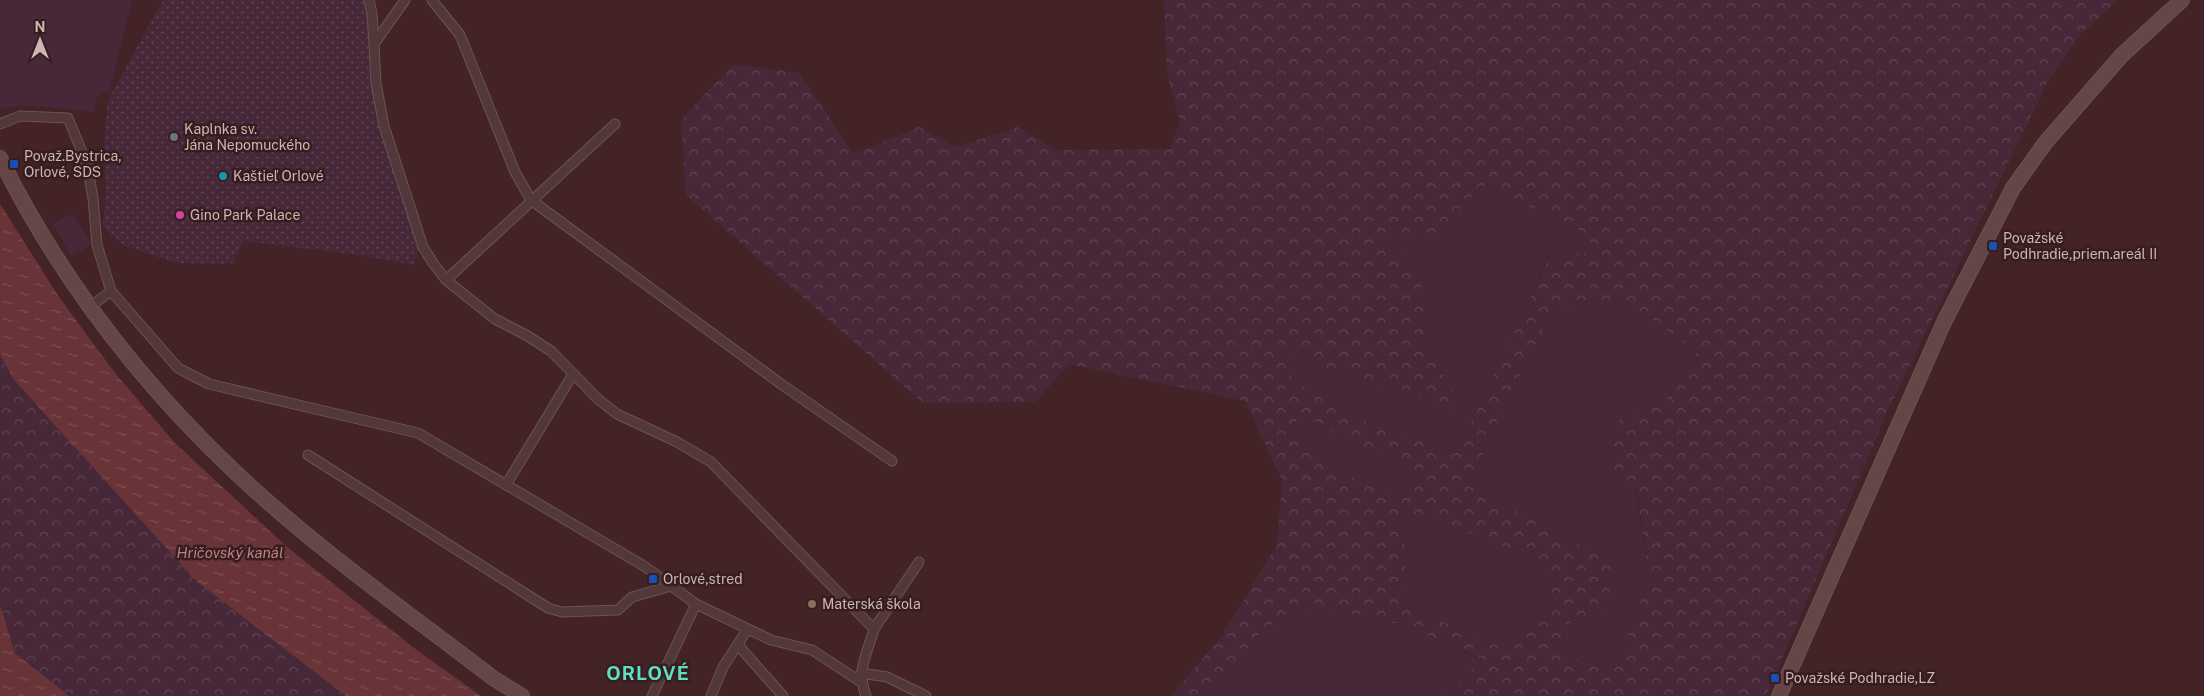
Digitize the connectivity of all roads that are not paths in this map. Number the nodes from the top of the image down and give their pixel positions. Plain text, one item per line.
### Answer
1 (369, 0) edge
2 (404, 0) edge
3 (432, 0) edge
4 (2182, 0) edge
5 (374, 44) junction
6 (0, 124) edge
7 (615, 124) dead end
8 (0, 158) edge
9 (531, 200) junction
10 (446, 280) junction
11 (110, 291) junction
12 (90, 307) junction
13 (573, 374) junction
14 (308, 455) dead end
15 (892, 461) dead end
16 (506, 485) junction
17 (919, 562) dead end
18 (671, 586) junction
19 (696, 604) junction
20 (874, 629) junction
21 (747, 630) junction
22 (738, 645) junction
23 (861, 678) junction
24 (522, 696) edge
25 (652, 696) edge
26 (711, 696) edge
27 (783, 696) edge
28 (866, 696) edge
29 (926, 696) edge
30 (1779, 696) edge

1 - 5 street
2 - 5 street
3 - 9 street
4 - 30 main road
5 - 10 street
6 - 11 street
7 - 9 street
8 - 12 main road
9 - 10 street
9 - 15 street
10 - 13 street
11 - 12 street
11 - 16 street
12 - 24 main road
13 - 16 street
13 - 20 street
14 - 18 street
16 - 18 street
17 - 20 street
18 - 19 street
19 - 21 street
19 - 25 street
20 - 23 street
21 - 22 street
21 - 23 street
22 - 26 street
22 - 27 street
23 - 28 street
23 - 29 street

